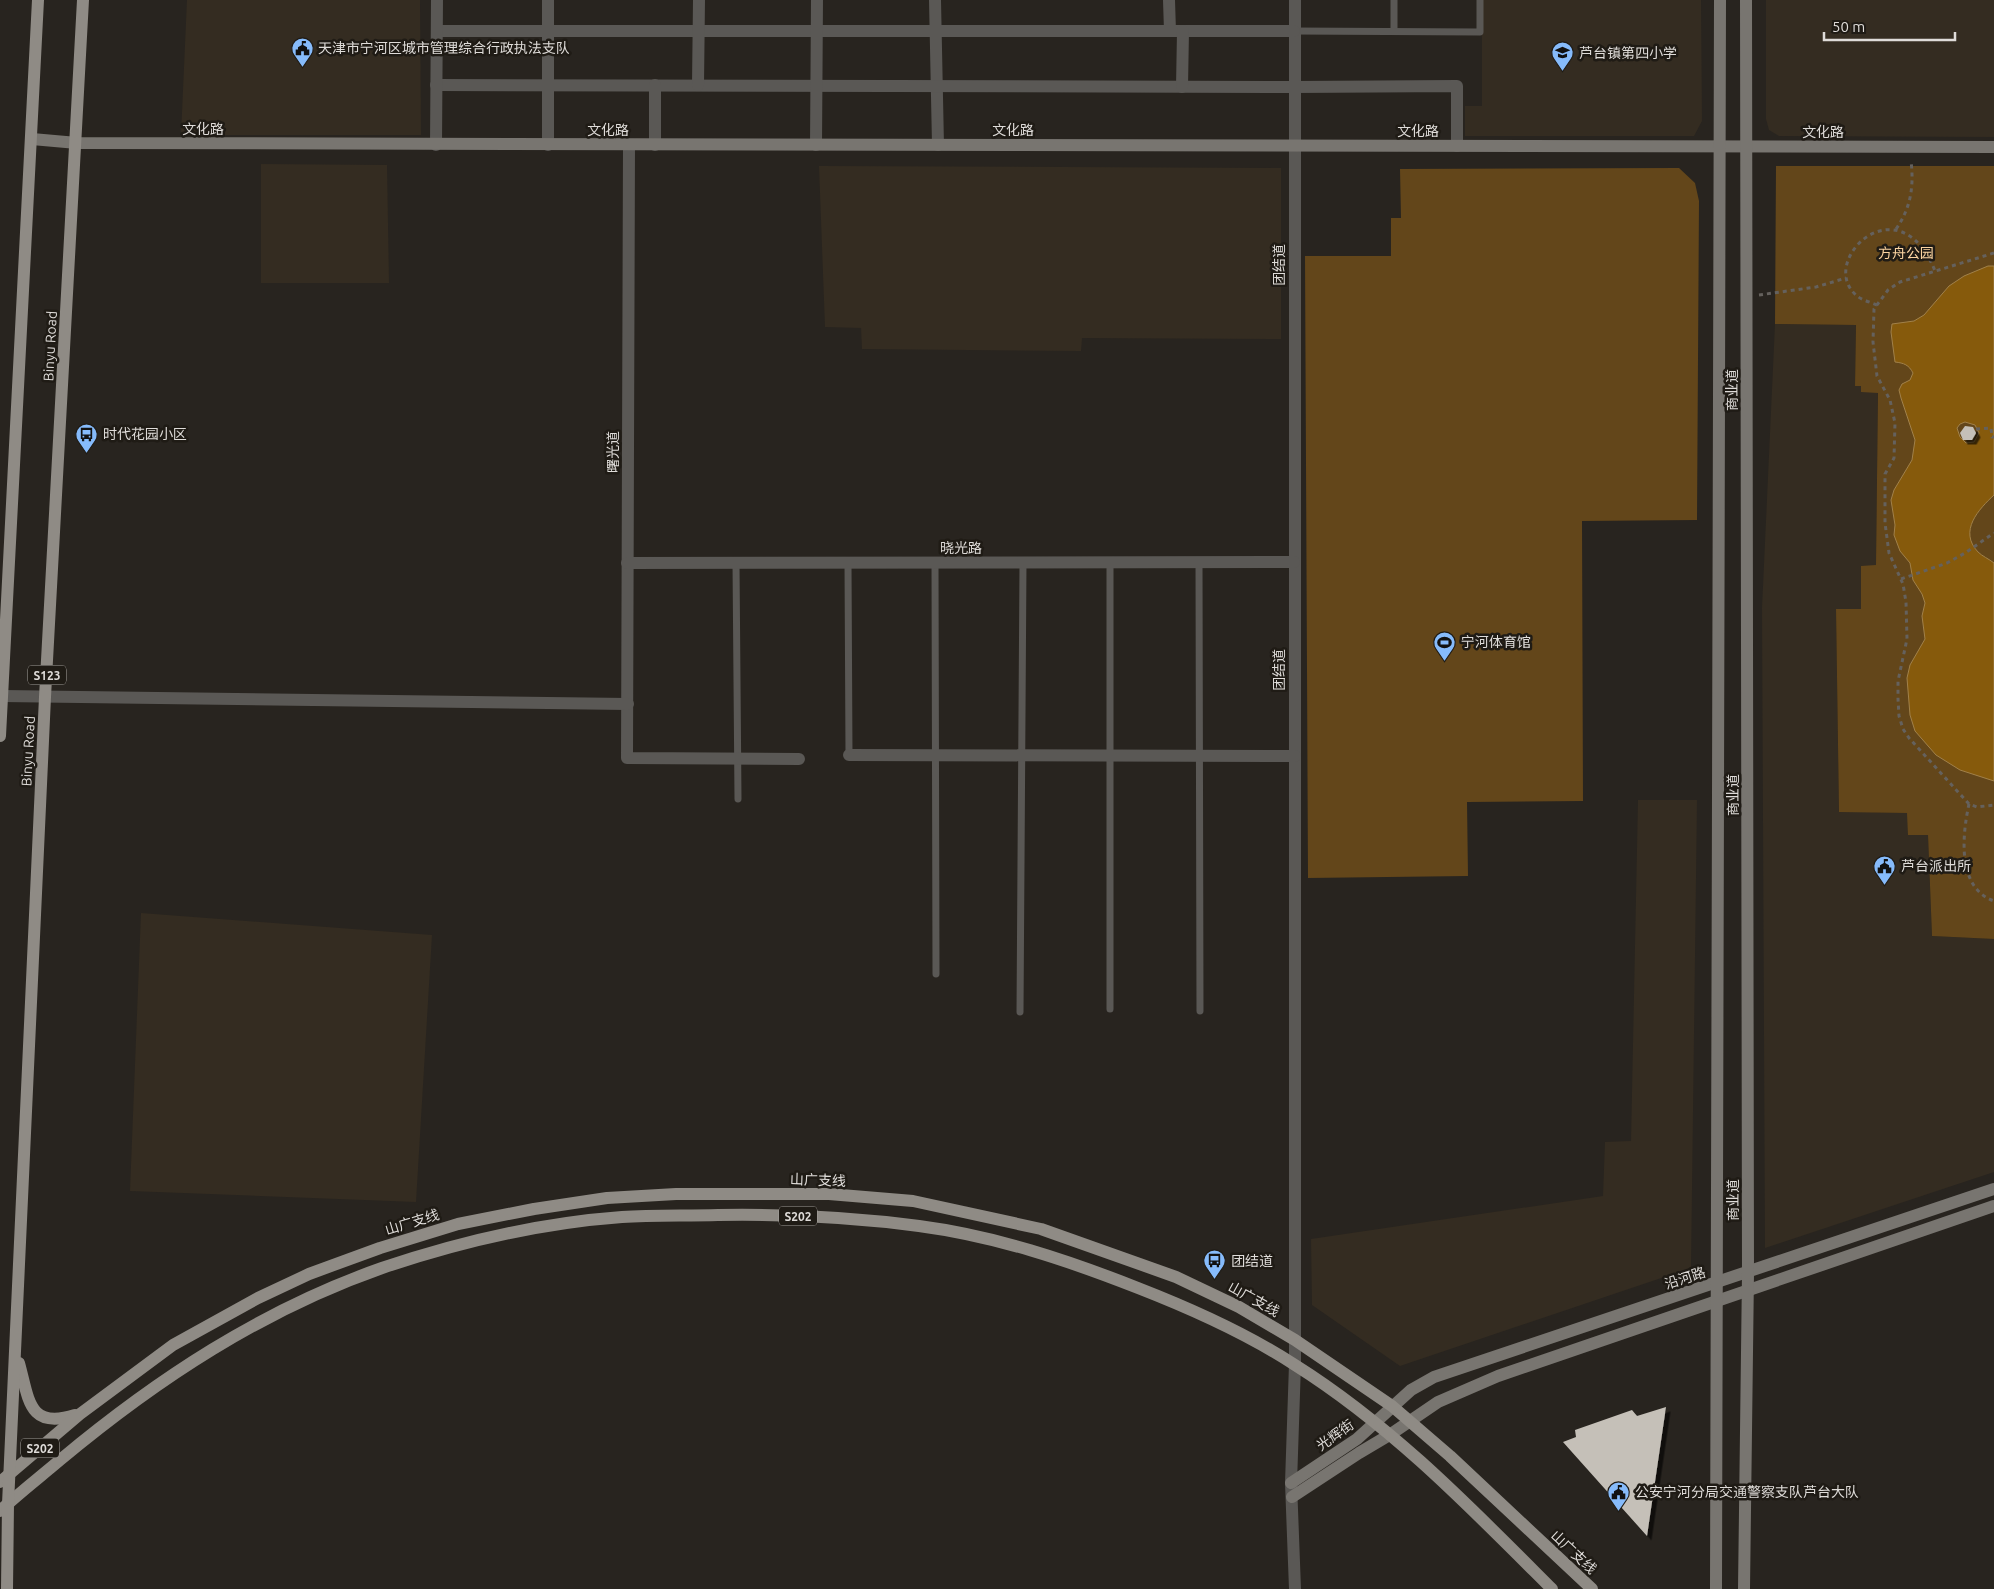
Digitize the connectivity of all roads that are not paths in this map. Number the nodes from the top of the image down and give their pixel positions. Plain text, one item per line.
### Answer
1 (38, 0) edge
2 (83, 0) edge
3 (437, 0) edge
4 (548, 0) edge
5 (699, 0) edge
6 (817, 0) edge
7 (935, 0) edge
8 (1170, 0) edge
9 (1294, 0) edge
10 (1394, 0) edge
11 (1480, 0) edge
12 (1720, 0) edge
13 (1746, 0) edge
14 (437, 31) junction
15 (548, 31) junction
16 (699, 31) junction
17 (817, 31) junction
18 (935, 31) junction
19 (1170, 31) junction
20 (1183, 31) junction
21 (1294, 31) junction
22 (1394, 32) junction
23 (436, 85) junction
24 (548, 85) junction
25 (656, 85) junction
26 (698, 85) junction
27 (816, 86) junction
28 (936, 86) junction
29 (1182, 87) junction
30 (1294, 87) junction
31 (32, 139) junction
32 (77, 143) junction
33 (436, 145) junction
34 (548, 145) junction
35 (629, 145) junction
36 (655, 145) junction
37 (816, 145) junction
38 (938, 145) junction
39 (1293, 145) junction
40 (1457, 146) junction
41 (1720, 147) junction
42 (1747, 147) junction
43 (1994, 147) edge
44 (1110, 562) junction
45 (1199, 562) junction
46 (1294, 562) junction
47 (627, 563) junction
48 (736, 563) junction
49 (848, 563) junction
50 (934, 563) junction
51 (1023, 563) junction
52 (2, 696) junction
53 (45, 697) junction
54 (628, 704) junction
55 (0, 736) edge
56 (849, 755) joint
57 (935, 755) junction
58 (1022, 755) junction
59 (1110, 756) junction
60 (1200, 756) junction
61 (1294, 756) junction
62 (738, 759) junction
63 (799, 759) dead end
64 (738, 799) dead end
65 (936, 974) dead end
66 (1110, 1009) dead end
67 (1200, 1010) dead end
68 (1020, 1012) dead end
69 (1994, 1190) edge
70 (1994, 1206) edge
71 (1748, 1273) junction
72 (1718, 1283) junction
73 (1748, 1290) junction
74 (1718, 1300) junction
75 (1295, 1340) junction
76 (16, 1350) junction
77 (1295, 1364) junction
78 (1392, 1406) junction
79 (80, 1414) junction
80 (1410, 1420) junction
81 (1376, 1422) junction
82 (1391, 1434) junction
83 (10, 1472) junction
84 (0, 1482) edge
85 (1291, 1483) junction
86 (1292, 1497) junction
87 (4, 1507) edge
88 (7, 1589) edge
89 (1295, 1589) edge
90 (1552, 1589) edge
91 (1592, 1589) edge
92 (1716, 1589) edge
93 (1744, 1589) edge

1 - 31 main road, Binyu Road
2 - 32 main road, Binyu Road / S123
3 - 14 street
4 - 15 street
5 - 16 street
6 - 17 street
7 - 18 street
8 - 19 street
9 - 21 street, 团结道
10 - 22 lane
11 - 22 lane
12 - 41 main road, 商业道
13 - 42 main road, 商业道
14 - 15 street
14 - 23 street
15 - 16 street
15 - 24 street
16 - 17 street
16 - 26 street
17 - 18 street
17 - 27 street
18 - 19 street
18 - 28 street
19 - 20 street
20 - 21 street
20 - 29 street
21 - 22 lane
21 - 30 street, 团结道
23 - 24 street
23 - 33 street
24 - 25 street
24 - 34 street
25 - 26 street
25 - 36 street
26 - 27 street
27 - 28 street
27 - 37 street
28 - 29 street
28 - 38 street
29 - 30 street
30 - 39 street, 团结道
30 - 40 street
31 - 32 main road, 文化路
31 - 52 main road, Binyu Road
32 - 33 main road, 文化路
32 - 53 main road, Binyu Road / S123
33 - 34 main road, 文化路
34 - 35 main road, 文化路
35 - 36 main road, 文化路
35 - 47 street, 曙光道
36 - 37 main road, 文化路
37 - 38 main road, 文化路
38 - 39 main road, 文化路
39 - 40 main road, 文化路
39 - 46 street, 团结道
40 - 41 main road, 文化路
41 - 42 main road, 文化路
41 - 72 main road, 商业道
42 - 43 main road, 文化路
42 - 71 main road, 商业道
44 - 45 street, 晓光路
44 - 51 street, 晓光路
44 - 59 lane
45 - 46 street, 晓光路
45 - 60 lane
46 - 61 street, 团结道
47 - 48 street, 晓光路
47 - 54 street, 曙光道
48 - 49 street, 晓光路
48 - 62 lane
49 - 50 street, 晓光路
49 - 56 lane
50 - 51 street, 晓光路
50 - 57 lane
51 - 58 lane
52 - 53 street
52 - 55 main road, Binyu Road
53 - 54 street
53 - 76 main road, Binyu Road / S123
54 - 62 street, 曙光道
56 - 57 street
57 - 58 street
57 - 65 lane
58 - 59 street
58 - 68 lane
59 - 60 street
59 - 66 lane
60 - 61 street
60 - 67 lane
61 - 75 street, 团结道
62 - 63 street
62 - 64 lane
69 - 71 main road, 沿河路
70 - 73 main road
71 - 72 main road, 沿河路
71 - 73 main road, 商业道
72 - 74 main road, 商业道
72 - 78 main road, 沿河路
73 - 74 main road
73 - 93 main road, 商业道
74 - 80 main road
74 - 92 main road, 商业道
75 - 77 street, 团结道
75 - 78 main road, 山广支线 / S202
75 - 79 main road, 山广支线 / S202
76 - 79 main road
76 - 83 main road, Binyu Road / S123
77 - 81 main road, S202
77 - 85 street, 团结道
77 - 87 main road, S202
78 - 80 main road, 山广支线 / S202
78 - 81 main road, 光辉街
79 - 83 main road, 山广支线 / S202
80 - 82 main road
80 - 91 main road, 山广支线 / S202
81 - 82 main road, S202
81 - 85 main road, 光辉街
82 - 86 main road
82 - 90 main road, S202
83 - 84 main road, 山广支线 / S202
83 - 87 main road, Binyu Road / S123
85 - 86 street, 团结道
86 - 89 street, 团结道
87 - 88 main road, Binyu Road

